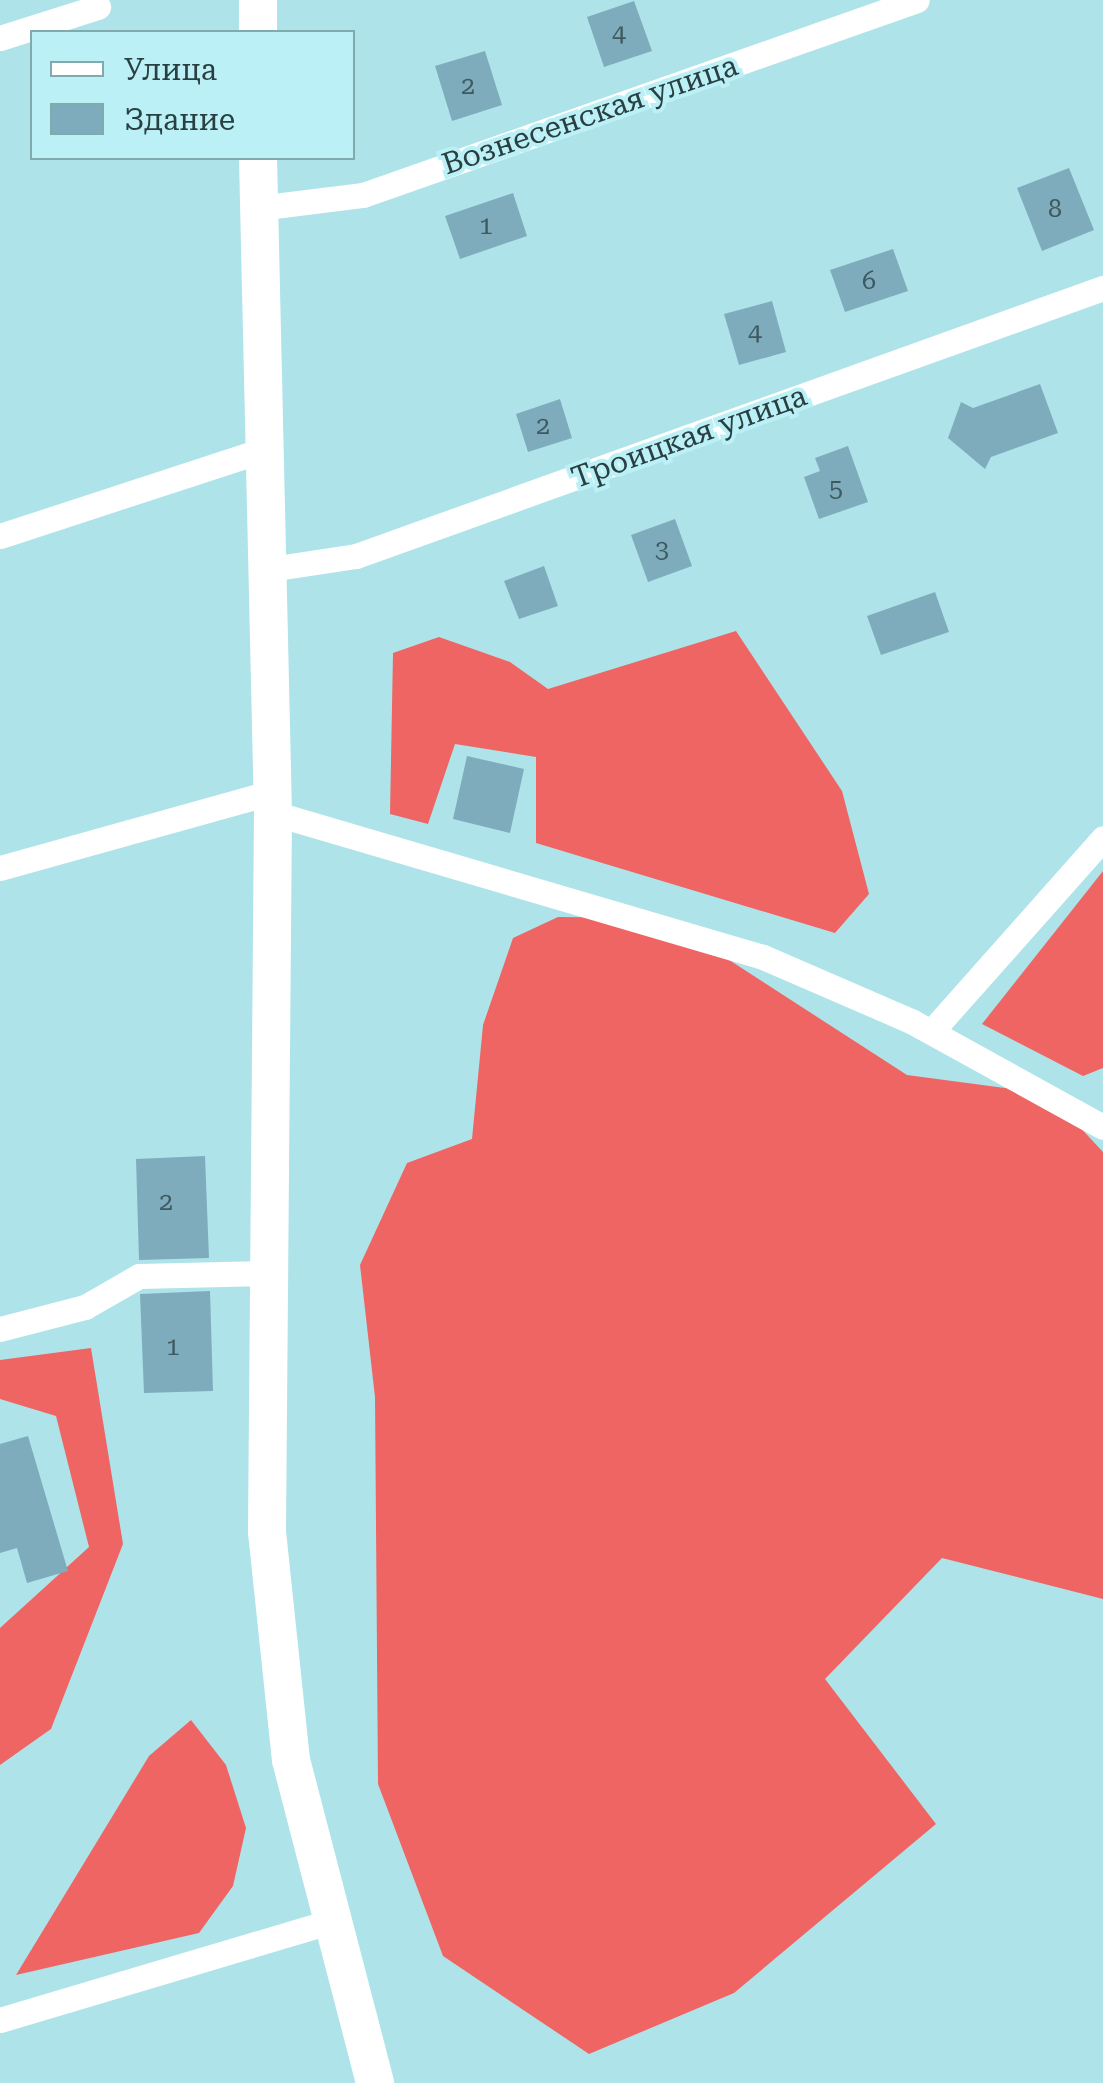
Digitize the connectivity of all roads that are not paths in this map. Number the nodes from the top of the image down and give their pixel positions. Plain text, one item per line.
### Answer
1 (258, 0) edge
2 (917, 0) edge
3 (98, 6) dead end
4 (258, 30) edge
5 (0, 38) edge
6 (258, 160) edge
7 (258, 208) junction
8 (1103, 288) edge
9 (266, 449) junction
10 (0, 536) edge
11 (270, 569) junction
12 (273, 802) junction
13 (1103, 838) edge
14 (0, 868) edge
15 (932, 1032) junction
16 (1103, 1127) edge
17 (269, 1273) junction
18 (0, 1328) edge
19 (332, 1921) junction
20 (0, 2020) edge
21 (375, 2083) edge

1 - 4 street
2 - 7 street, Вознесенская улица
3 - 5 street
6 - 7 street
7 - 9 street
8 - 11 street, Троицкая улица
9 - 10 street
9 - 11 street
11 - 12 street
12 - 14 street
12 - 15 street
12 - 17 street
13 - 15 street
15 - 16 street
17 - 18 street
17 - 19 street
19 - 20 street
19 - 21 street

